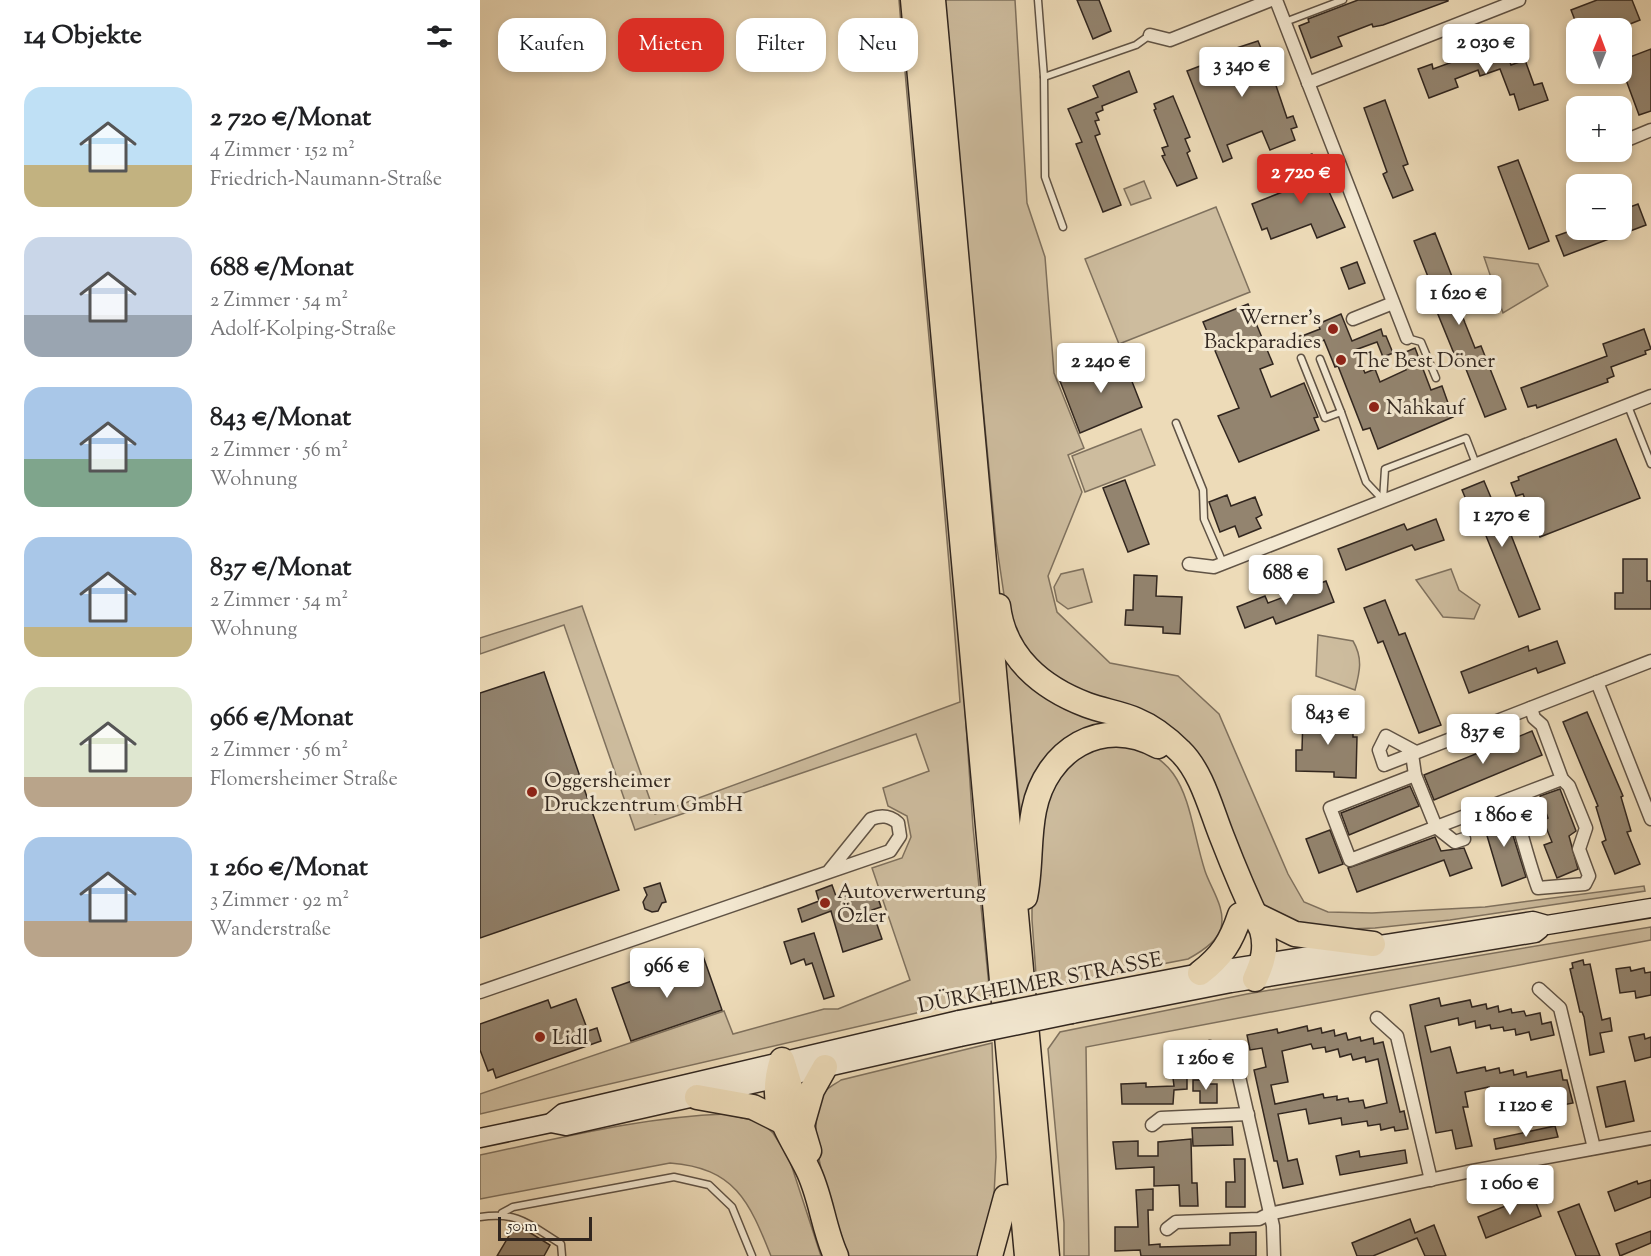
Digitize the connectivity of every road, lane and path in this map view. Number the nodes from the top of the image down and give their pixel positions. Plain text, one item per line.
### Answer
1 (913, 0) edge
2 (933, 0) edge
3 (1038, 0) edge
4 (1274, 0) edge
5 (1343, 0) edge
6 (1519, 0) edge
7 (1284, 22) junction
8 (1150, 35) joint
9 (1044, 77) junction
10 (1308, 82) junction
11 (1651, 130) edge
12 (1632, 137) edge
13 (1063, 227) dead end
14 (1393, 303) junction
15 (1353, 319) dead end
16 (1407, 338) joint
17 (1301, 358) dead end
18 (1320, 359) dead end
19 (1436, 378) dead end
20 (1651, 396) edge
21 (1628, 405) junction
22 (1341, 412) junction
23 (1176, 423) dead end
24 (1476, 464) junction
25 (1651, 464) edge
26 (1383, 501) junction
27 (982, 555) junction
28 (1223, 563) junction
29 (1189, 564) dead end
30 (1651, 661) edge
31 (1597, 682) junction
32 (1533, 718) junction
33 (1416, 764) junction
34 (1562, 779) junction
35 (1510, 799) junction
36 (1648, 800) edge
37 (1651, 819) edge
38 (1436, 827) junction
39 (1464, 839) dead end
40 (829, 870) junction
41 (1651, 908) edge
42 (1247, 915) junction
43 (1547, 925) junction
44 (1017, 932) junction
45 (1373, 944) junction
46 (1256, 969) junction
47 (1200, 973) junction
48 (1539, 989) dead end
49 (480, 992) edge
50 (1071, 1006) junction
51 (1377, 1018) dead end
52 (960, 1029) junction
53 (1210, 1047) dead end
54 (1010, 1066) junction
55 (825, 1067) junction
56 (782, 1071) junction
57 (697, 1097) junction
58 (1248, 1114) junction
59 (551, 1123) junction
60 (792, 1124) junction
61 (1152, 1125) dead end
62 (480, 1138) edge
63 (1651, 1138) edge
64 (1594, 1148) junction
65 (1431, 1180) junction
66 (1006, 1197) junction
67 (502, 1213) junction
68 (1269, 1214) junction
69 (480, 1217) edge
70 (1167, 1229) dead end
71 (561, 1256) edge
72 (752, 1256) edge
73 (836, 1256) edge
74 (990, 1256) edge
75 (1010, 1256) edge
76 (1028, 1256) edge
77 (1047, 1256) edge
78 (1274, 1256) edge

1 - 54 highway
2 - 27 highway
3 - 9 lane
4 - 7 street
4 - 8 street
5 - 7 lane
6 - 10 street
7 - 10 street
8 - 9 lane
9 - 13 lane
10 - 14 street
11 - 12 street
14 - 15 street
14 - 16 street
16 - 19 lane
17 - 22 lane
18 - 22 lane
20 - 21 street
21 - 24 street
21 - 25 lane
22 - 26 lane
23 - 28 lane
24 - 26 street
24 - 26 lane
26 - 28 street
27 - 42 highway
27 - 44 highway
28 - 29 street
30 - 31 street
31 - 32 street
31 - 36 street
32 - 33 street
32 - 34 street
33 - 38 street
33 - 38 street
34 - 35 street
34 - 35 street
35 - 38 street
36 - 37 street
38 - 39 street
40 - 40 street
40 - 49 street
41 - 43 main road, DÜRKHEIMER STRASSE
42 - 44 highway
42 - 45 highway
42 - 46 highway
42 - 47 highway
43 - 45 main road, DÜRKHEIMER STRASSE
43 - 46 main road, DÜRKHEIMER STRASSE
44 - 77 highway
45 - 46 main road, DÜRKHEIMER STRASSE
46 - 47 main road, DÜRKHEIMER STRASSE
46 - 50 main road, DÜRKHEIMER STRASSE
47 - 50 main road, DÜRKHEIMER STRASSE
48 - 64 street
50 - 52 main road, DÜRKHEIMER STRASSE, bridge
51 - 65 street
52 - 55 main road, DÜRKHEIMER STRASSE
52 - 56 main road, DÜRKHEIMER STRASSE
53 - 58 street
54 - 66 highway
54 - 76 highway
55 - 56 main road, DÜRKHEIMER STRASSE
55 - 60 highway
56 - 57 main road, DÜRKHEIMER STRASSE
56 - 59 main road, DÜRKHEIMER STRASSE
56 - 60 highway
57 - 59 main road, DÜRKHEIMER STRASSE
57 - 60 highway
58 - 61 street
58 - 68 street
59 - 62 main road, DÜRKHEIMER STRASSE
60 - 73 highway
63 - 64 street
64 - 65 street
65 - 68 street
66 - 74 highway
66 - 75 highway
67 - 69 lane
67 - 71 lane
67 - 72 lane
68 - 70 street
68 - 78 street

